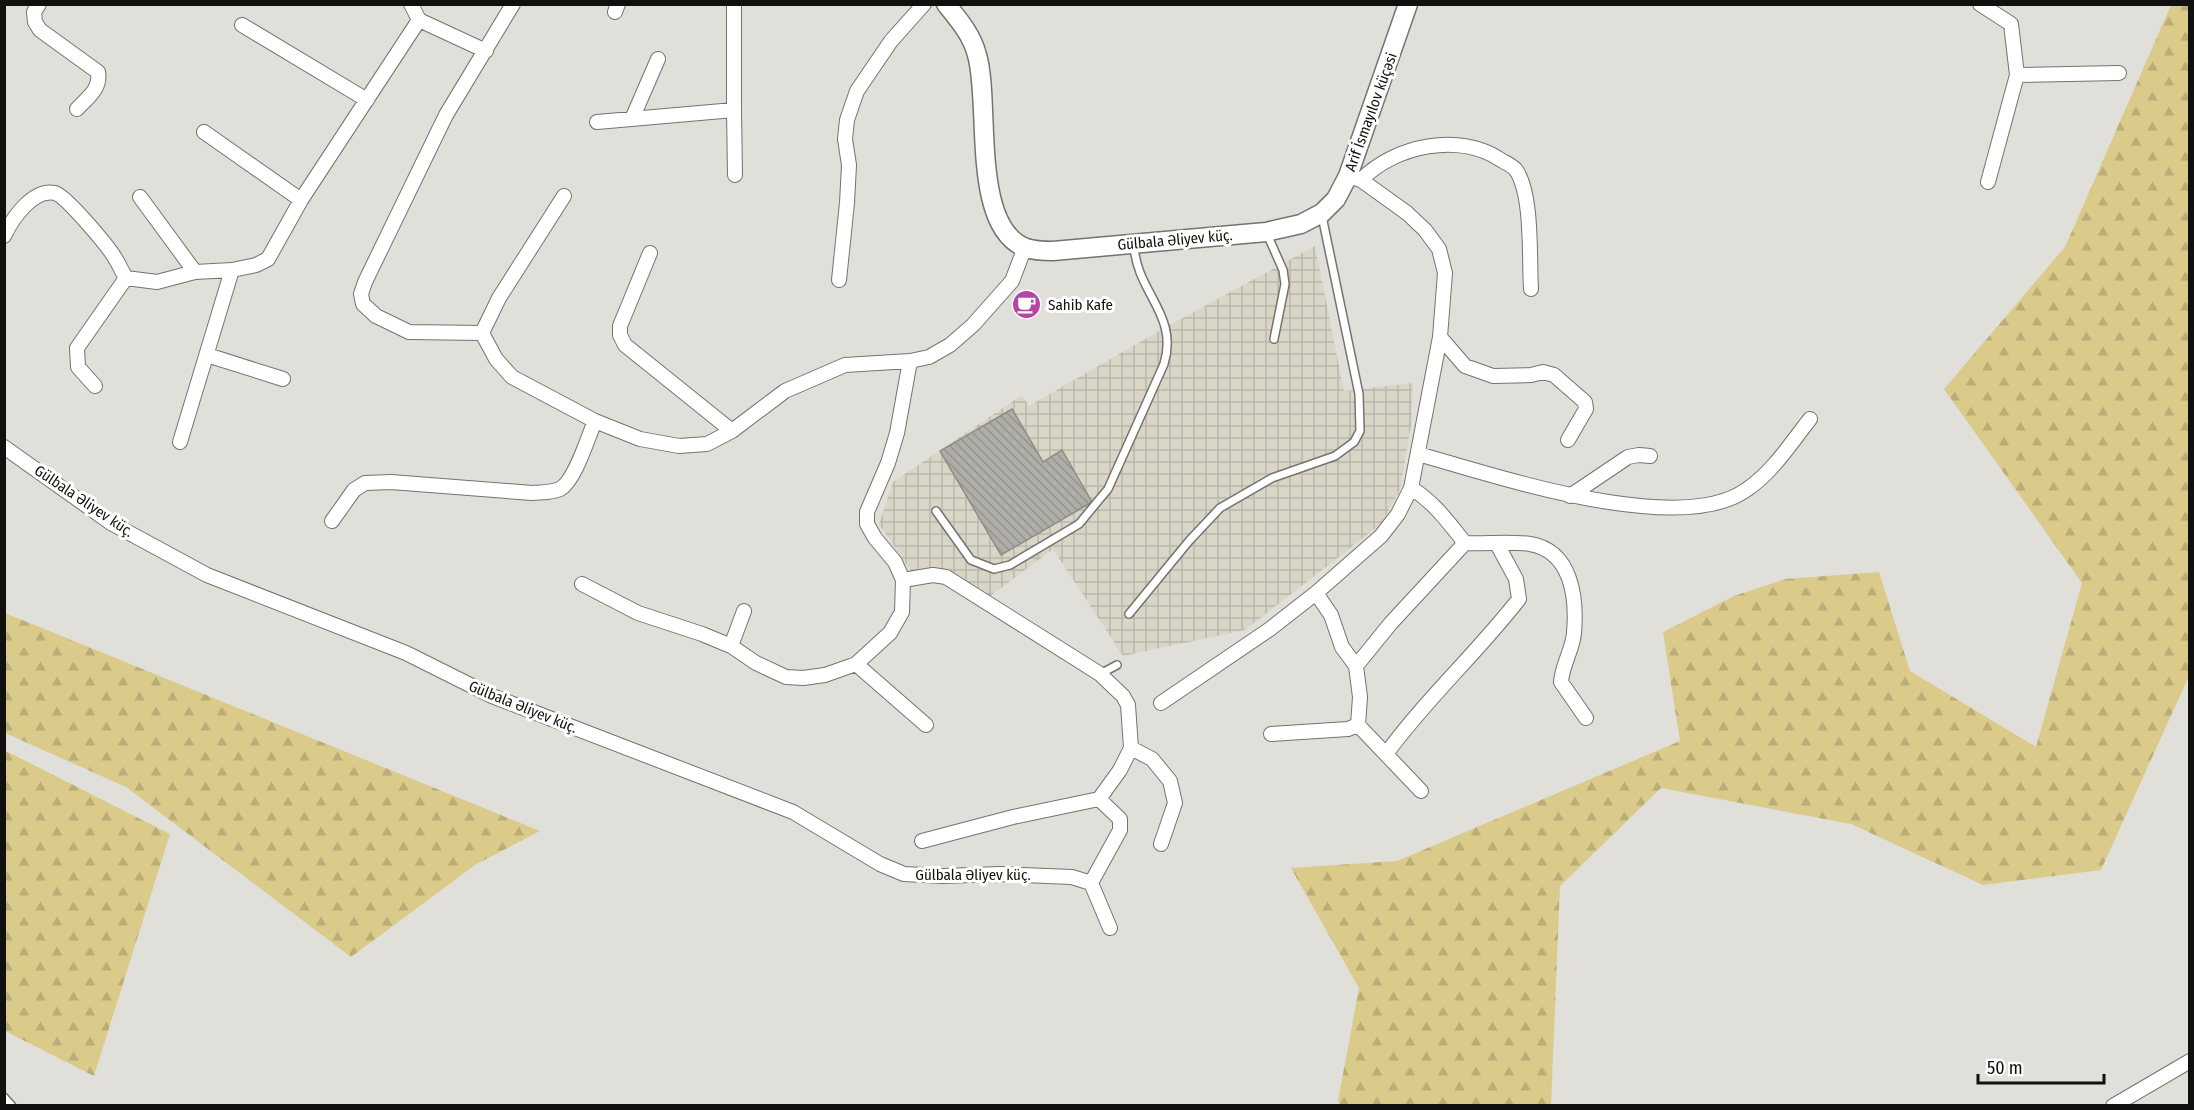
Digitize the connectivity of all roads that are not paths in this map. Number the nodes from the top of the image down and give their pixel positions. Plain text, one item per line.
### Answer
1 (39, 4) edge
2 (411, 4) edge
3 (513, 4) edge
4 (734, 4) edge
5 (924, 4) edge
6 (946, 4) edge
7 (1408, 4) edge
8 (1980, 4) edge
9 (418, 20) junction
10 (242, 25) dead end
11 (486, 51) junction
12 (658, 59) dead end
13 (2119, 73) dead end
14 (2017, 75) junction
15 (367, 100) junction
16 (77, 109) dead end
17 (734, 110) junction
18 (632, 119) junction
19 (597, 122) dead end
20 (204, 132) dead end
21 (735, 175) dead end
22 (1355, 178) junction
23 (1988, 182) dead end
24 (564, 196) dead end
25 (140, 197) dead end
26 (301, 200) junction
27 (1322, 213) junction
28 (1266, 232) junction
29 (4, 236) edge
30 (1134, 243) junction
31 (1025, 247) junction
32 (650, 253) dead end
33 (232, 270) junction
34 (195, 272) junction
35 (126, 278) junction
36 (839, 280) dead end
37 (1531, 289) dead end
38 (482, 333) junction
39 (1440, 337) junction
40 (1274, 339) dead end
41 (207, 355) junction
42 (910, 361) junction
43 (283, 379) dead end
44 (95, 386) dead end
45 (1810, 419) dead end
46 (595, 421) junction
47 (732, 431) junction
48 (1568, 440) dead end
49 (180, 442) dead end
50 (4, 447) edge
51 (1418, 454) junction
52 (1650, 456) dead end
53 (1411, 488) junction
54 (1570, 496) junction
55 (936, 511) dead end
56 (332, 521) dead end
57 (1465, 543) junction
58 (1497, 544) junction
59 (903, 580) junction
60 (582, 584) dead end
61 (1316, 593) junction
62 (744, 611) dead end
63 (1129, 614) dead end
64 (731, 646) junction
65 (856, 664) junction
66 (1117, 665) dead end
67 (1356, 666) junction
68 (1100, 674) junction
69 (1161, 703) dead end
70 (1586, 718) dead end
71 (926, 725) dead end
72 (1358, 725) junction
73 (1271, 734) dead end
74 (1131, 748) junction
75 (1386, 754) junction
76 (1421, 791) dead end
77 (1099, 799) junction
78 (922, 841) dead end
79 (1161, 844) dead end
80 (1091, 883) junction
81 (1110, 928) dead end
82 (2190, 1061) edge
83 (4, 1097) edge
84 (12, 1106) edge
85 (2113, 1106) edge

1 - 16 street
2 - 9 street
3 - 11 street
4 - 17 street
5 - 36 street
6 - 31 street
7 - 22 street, Arif İsmayılov küçəsi
8 - 14 street
9 - 11 street
9 - 15 street
10 - 15 street
11 - 38 street
12 - 18 street
13 - 14 street
14 - 23 street
15 - 26 street
17 - 18 street
17 - 21 street
18 - 19 street
20 - 26 street
22 - 27 street, Arif İsmayılov küçəsi
22 - 37 street
22 - 39 street
24 - 38 street
25 - 34 street
26 - 33 street
27 - 28 street, Gülbala Əliyev küç.
27 - 63 lane
28 - 30 street, Gülbala Əliyev küç.
28 - 40 lane
29 - 35 street
30 - 31 street, Gülbala Əliyev küç.
30 - 55 lane
31 - 42 street
32 - 47 street
33 - 34 street
33 - 41 street
34 - 35 street
35 - 44 street
38 - 46 street
39 - 48 street
39 - 51 street
41 - 43 street
41 - 49 street
42 - 47 street
42 - 59 street
45 - 54 street
46 - 47 street
46 - 56 street
50 - 80 street, Gülbala Əliyev küç.
51 - 53 street
51 - 54 street
52 - 54 street
53 - 57 street
53 - 61 street
57 - 58 street
57 - 67 street
58 - 70 street
58 - 75 street
59 - 65 street
59 - 68 street
60 - 64 street
61 - 67 street
61 - 69 street
62 - 64 street
64 - 65 street
65 - 71 street
66 - 68 lane
67 - 72 street
68 - 74 street
72 - 73 street
72 - 75 street
74 - 77 street
74 - 79 street
75 - 76 street
77 - 78 street
77 - 80 street
80 - 81 street
82 - 85 street
83 - 84 lane

